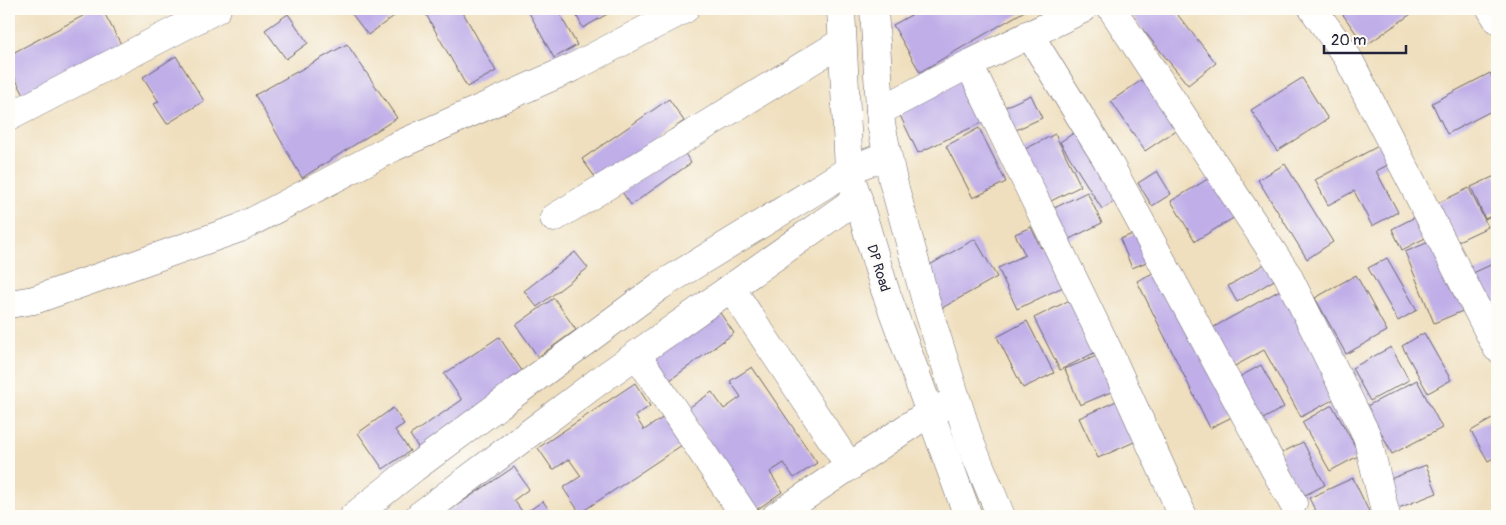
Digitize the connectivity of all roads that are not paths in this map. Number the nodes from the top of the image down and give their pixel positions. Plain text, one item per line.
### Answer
1 (216, 9) edge
2 (685, 9) edge
3 (841, 9) edge
4 (874, 9) edge
5 (1082, 9) edge
6 (1112, 9) edge
7 (1313, 9) edge
8 (1491, 9) edge
9 (1497, 19) edge
10 (1029, 34) junction
11 (842, 42) junction
12 (969, 64) junction
13 (880, 110) junction
14 (9, 117) edge
15 (888, 155) junction
16 (849, 170) junction
17 (858, 198) junction
18 (554, 218) dead end
19 (731, 288) junction
20 (9, 304) edge
21 (1497, 348) edge
22 (636, 355) junction
23 (957, 401) junction
24 (930, 412) junction
25 (850, 467) junction
26 (1293, 503) dead end
27 (354, 516) edge
28 (419, 516) edge
29 (745, 516) edge
30 (776, 516) edge
31 (968, 516) edge
32 (1001, 516) edge
33 (1183, 516) edge
34 (1386, 516) edge

1 - 14 street
2 - 20 street
3 - 11 street, DP Road
4 - 13 street
5 - 10 street
6 - 34 street
7 - 21 street
8 - 9 street
10 - 12 street
10 - 26 street
11 - 16 street, DP Road
11 - 18 street
12 - 13 street
12 - 33 street
13 - 15 street
15 - 16 street
15 - 23 street
16 - 17 street, DP Road
16 - 27 street
17 - 19 street
17 - 24 street, DP Road
19 - 22 street
19 - 25 street
22 - 28 street
22 - 29 street
23 - 24 street
23 - 32 street
24 - 25 street
24 - 31 street, DP Road
25 - 30 street

